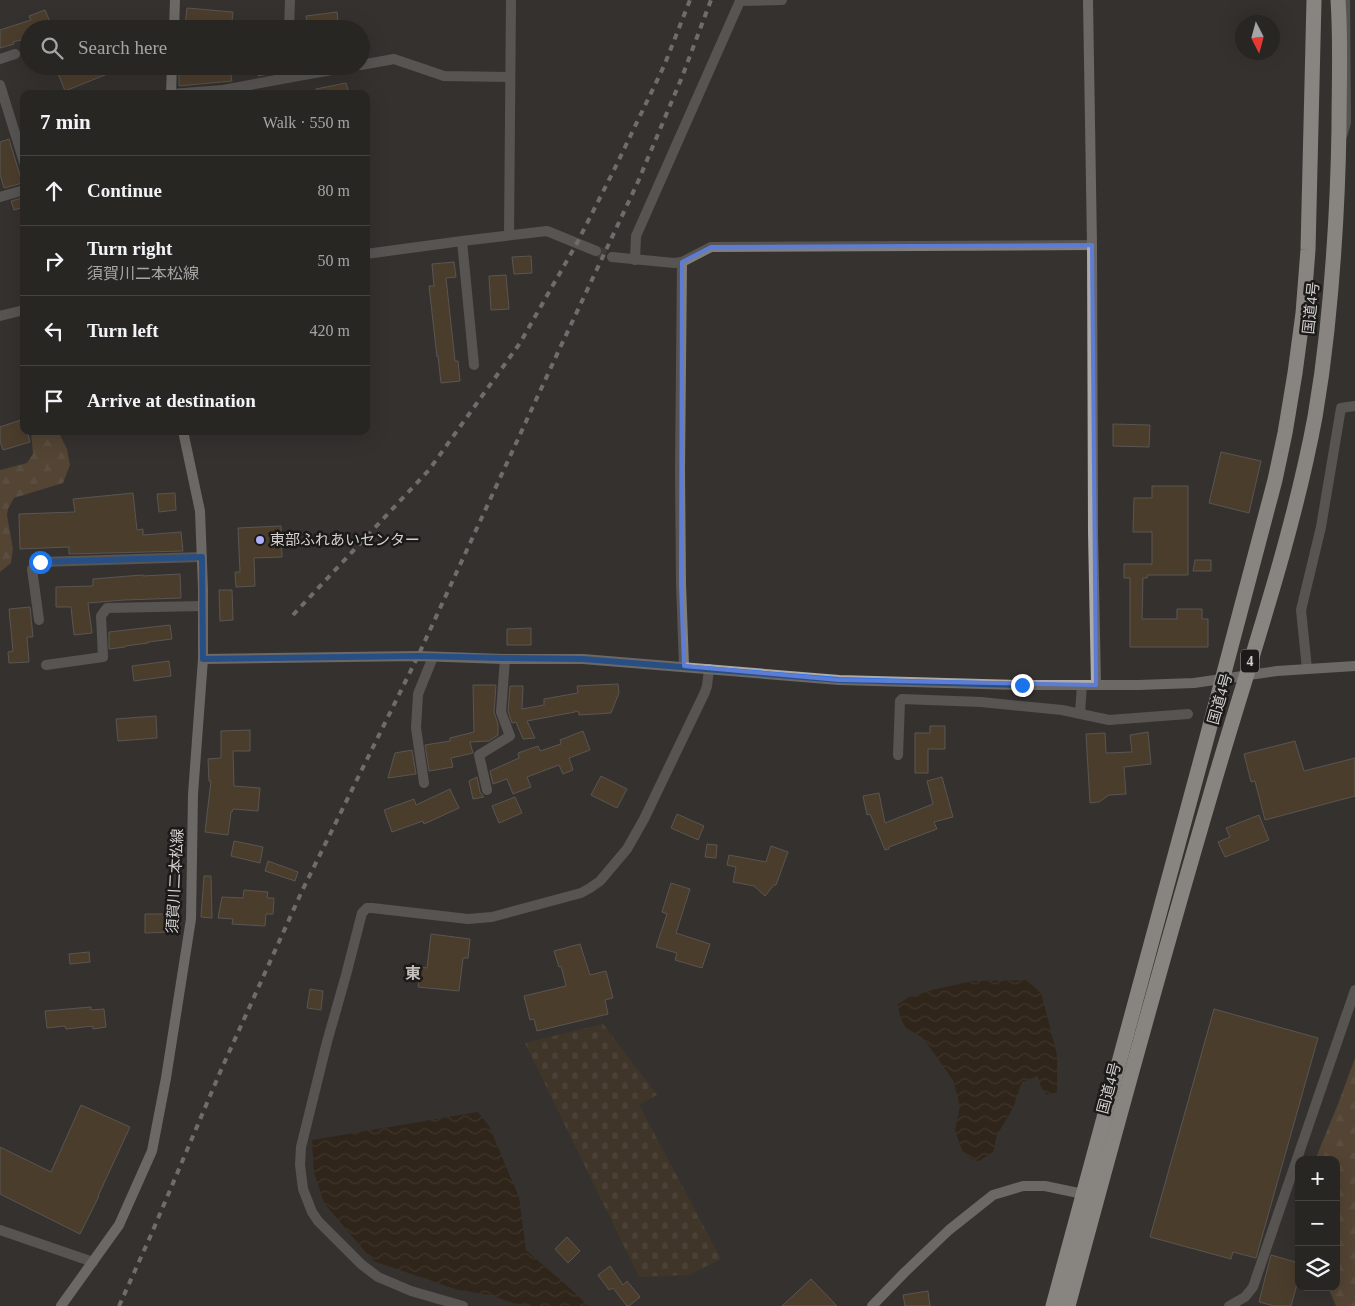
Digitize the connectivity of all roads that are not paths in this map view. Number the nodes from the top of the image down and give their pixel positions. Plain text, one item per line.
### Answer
1 (175, 0) edge
2 (290, 0) edge
3 (511, 0) edge
4 (782, 0) edge
5 (1088, 0) edge
6 (1314, 0) edge
7 (1338, 0) edge
8 (1347, 0) edge
9 (174, 20) edge
10 (289, 20) edge
11 (15, 54) dead end
12 (0, 59) edge
13 (370, 63) edge
14 (172, 75) edge
15 (287, 75) edge
16 (304, 75) edge
17 (510, 77) junction
18 (287, 78) junction
19 (269, 82) junction
20 (0, 85) edge
21 (171, 90) edge
22 (223, 90) edge
23 (269, 90) edge
24 (20, 149) edge
25 (1338, 157) junction
26 (20, 191) edge
27 (0, 197) edge
28 (509, 235) junction
29 (462, 241) junction
30 (1092, 245) junction
31 (596, 250) tunnel mouth
32 (370, 253) edge
33 (612, 257) tunnel mouth
34 (635, 260) junction
35 (682, 262) junction
36 (20, 311) edge
37 (0, 316) edge
38 (474, 365) dead end
39 (1355, 406) edge
40 (184, 435) edge
41 (202, 557) junction
42 (203, 606) junction
43 (39, 620) dead end
44 (433, 656) junction
45 (505, 658) junction
46 (203, 659) junction
47 (46, 665) dead end
48 (684, 666) junction
49 (1355, 666) edge
50 (709, 669) junction
51 (1307, 669) junction
52 (1245, 676) junction
53 (1222, 680) junction
54 (1082, 685) junction
55 (1096, 685) junction
56 (1080, 713) junction
57 (1188, 714) dead end
58 (898, 755) dead end
59 (424, 783) dead end
60 (487, 790) dead end
61 (1355, 990) edge
62 (1083, 1194) junction
63 (0, 1230) edge
64 (92, 1262) junction
65 (61, 1306) edge
66 (463, 1306) edge
67 (872, 1306) edge
68 (1053, 1306) edge
69 (1068, 1306) edge
70 (1229, 1306) edge

1 - 9 street
2 - 10 street
3 - 17 street
4 - 34 street
5 - 30 street
6 - 53 highway, 国道4号 / 4
7 - 25 highway, 国道4号 / 4
8 - 25 lane
11 - 12 street
13 - 17 street
14 - 21 street
15 - 18 street
16 - 18 street
17 - 28 street
18 - 19 street
19 - 22 street
19 - 23 street
20 - 24 street
25 - 52 highway, 国道4号 / 4
26 - 27 street
28 - 29 street
28 - 31 street
29 - 32 street
29 - 38 street
30 - 35 street
30 - 55 street
33 - 34 street
34 - 35 street
35 - 48 street
36 - 37 street
39 - 51 street
40 - 41 street, 須賀川二本松線
41 - 42 street, 須賀川二本松線
41 - 43 street
42 - 46 street, 須賀川二本松線
42 - 47 street
44 - 45 street
44 - 46 street
44 - 59 street
45 - 48 street
45 - 60 street
46 - 64 street, 須賀川二本松線
48 - 50 street
49 - 51 street
50 - 54 street
50 - 66 street
51 - 52 street
52 - 53 street
52 - 69 highway, 国道4号 / 4
53 - 55 street
53 - 62 highway, 国道4号 / 4
54 - 55 street
54 - 56 street
56 - 57 street
56 - 58 street
61 - 70 street
62 - 67 street
62 - 68 highway, 国道4号 / 4
63 - 64 street
64 - 65 street, 須賀川二本松線

